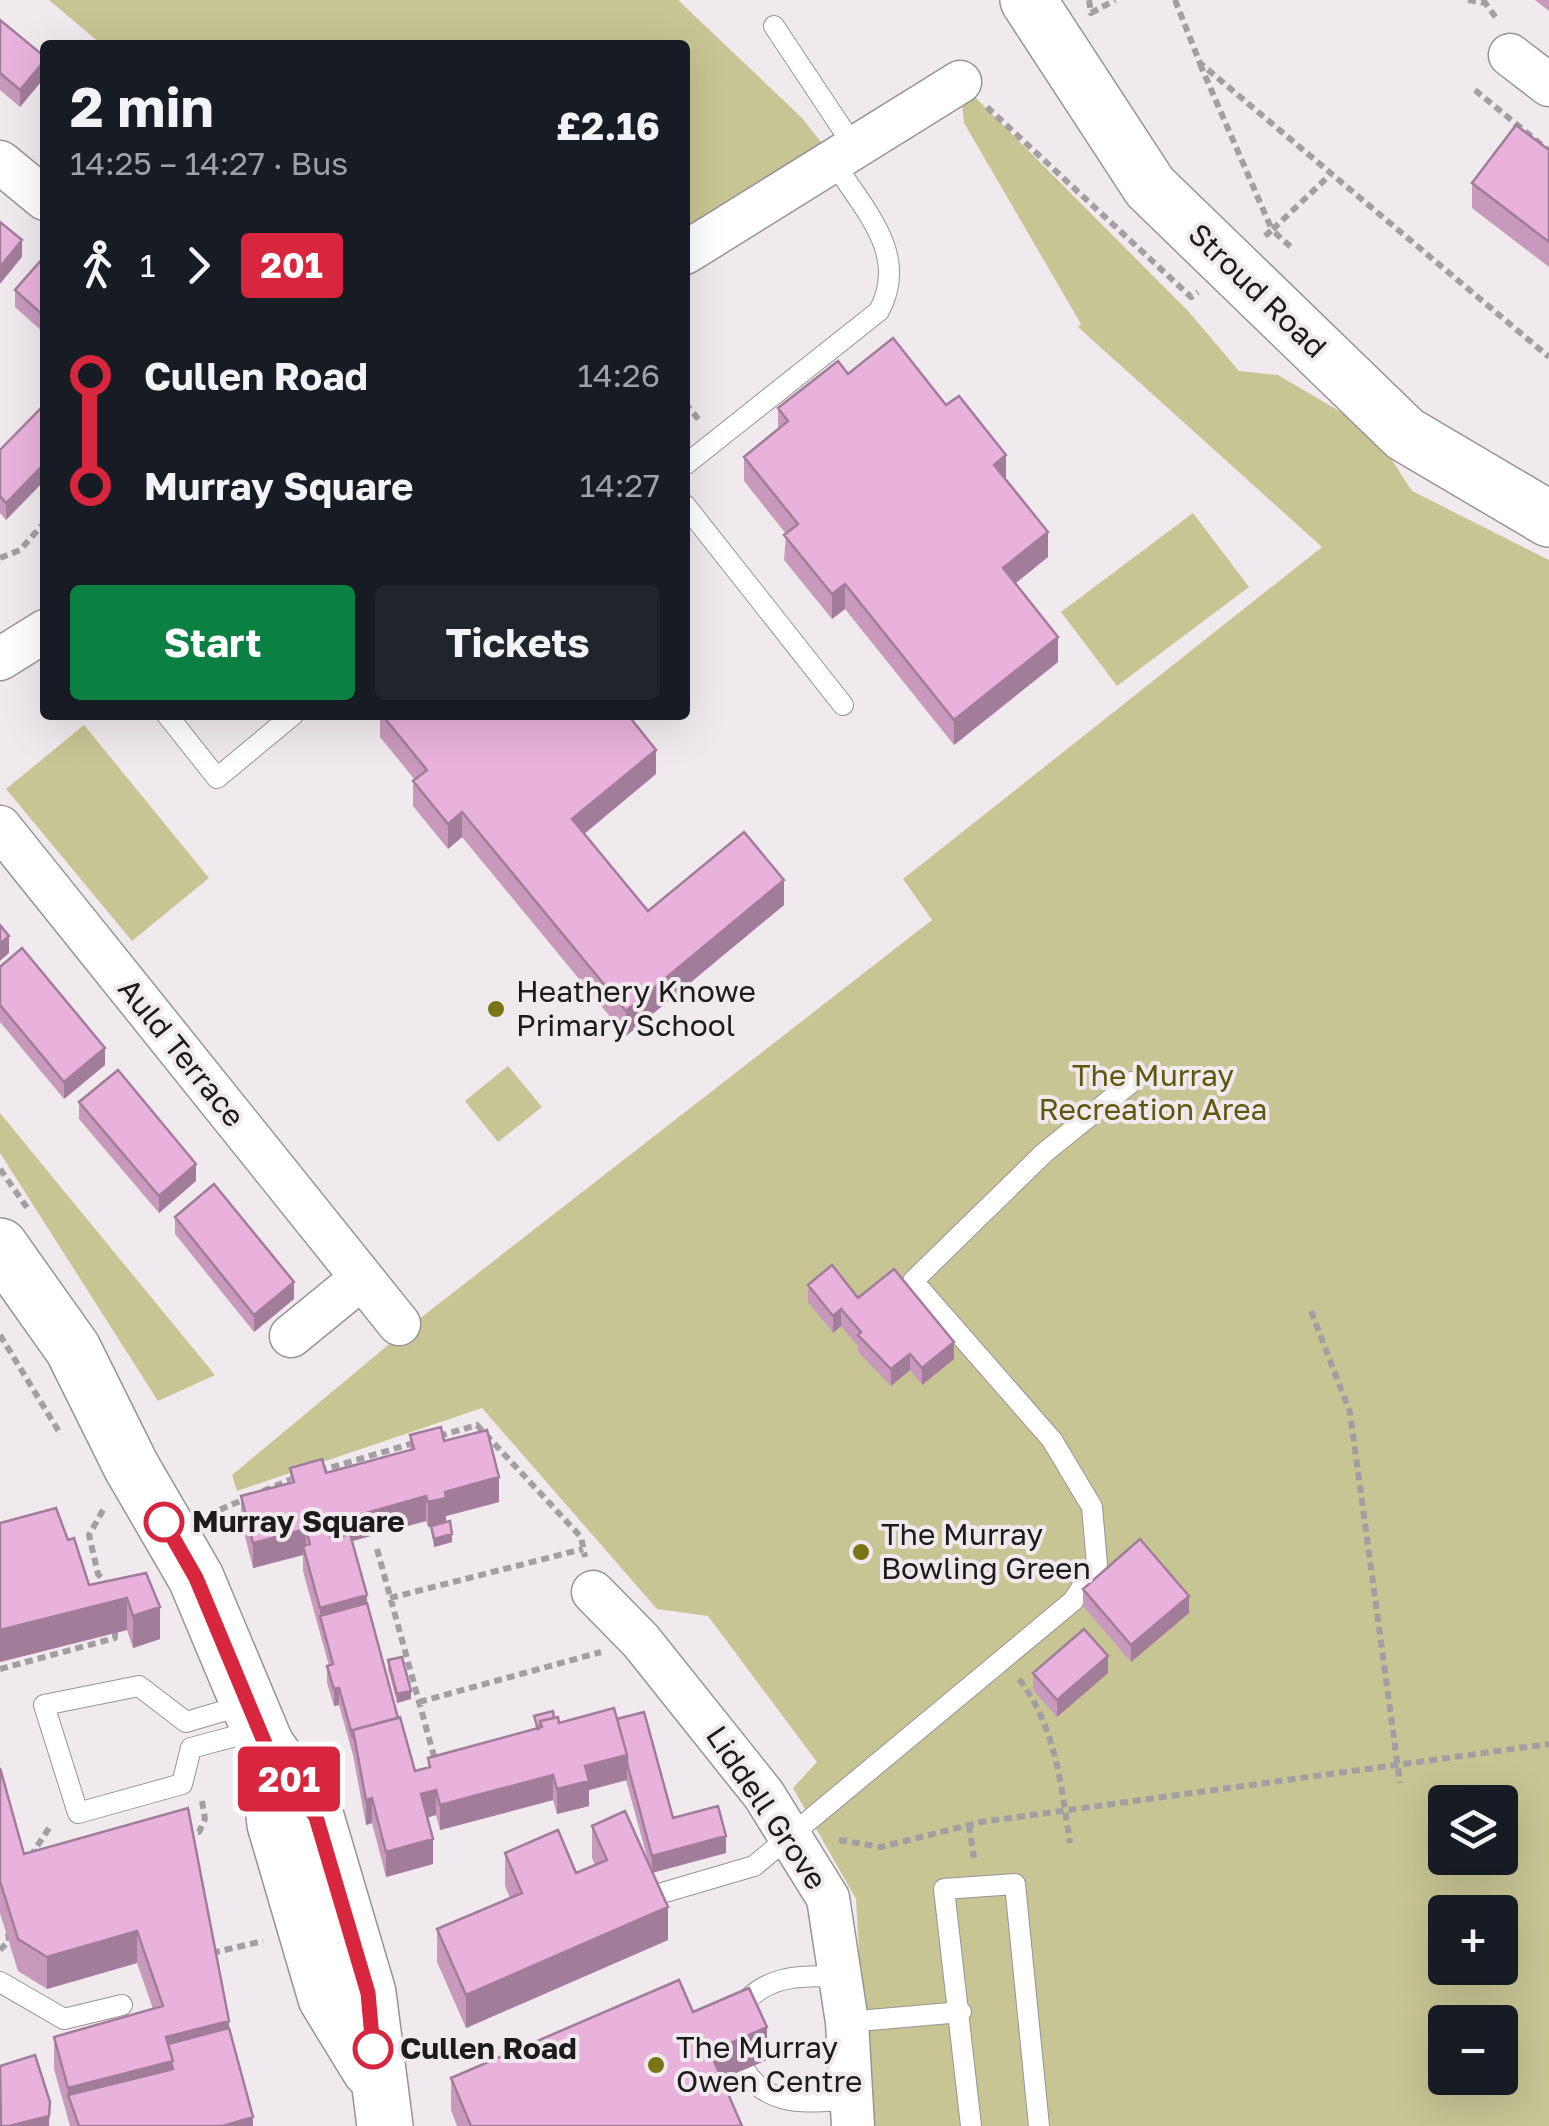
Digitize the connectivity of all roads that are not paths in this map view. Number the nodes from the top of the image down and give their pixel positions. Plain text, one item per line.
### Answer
1 (1028, 0) edge
2 (774, 26) dead end
3 (1510, 55) dead end
4 (960, 82) road end
5 (1549, 85) edge
6 (844, 155) junction
7 (0, 162) edge
8 (40, 195) edge
9 (690, 251) edge
10 (690, 461) edge
11 (690, 511) edge
12 (1549, 520) edge
13 (40, 634) edge
14 (0, 658) edge
15 (843, 705) dead end
16 (171, 720) edge
17 (287, 720) edge
18 (0, 827) edge
19 (1132, 1082) dead end
20 (0, 1246) edge
21 (362, 1278) junction
22 (399, 1324) dead end
23 (291, 1336) dead end
24 (592, 1592) road end
25 (258, 1726) junction
26 (789, 1833) junction
27 (662, 1893) edge
28 (840, 1977) junction
29 (0, 1982) edge
30 (122, 2005) dead end
31 (961, 2012) junction
32 (847, 2022) junction
33 (726, 2030) edge
34 (744, 2070) edge
35 (381, 2104) edge
36 (853, 2113) edge
37 (972, 2126) edge
38 (1038, 2126) edge

1 - 12 street, Stroud Road
2 - 6 lane
3 - 5 street
4 - 6 street
6 - 9 street
6 - 10 lane
7 - 8 street
11 - 15 lane
13 - 14 street
16 - 17 lane
18 - 21 street, Auld Terrace
19 - 26 lane
20 - 25 street
21 - 22 street, Auld Terrace
21 - 23 street
24 - 26 street, Liddell Grove
25 - 25 lane
25 - 35 street
26 - 27 lane
26 - 28 street, Liddell Grove
28 - 32 street, Liddell Grove
28 - 33 lane
29 - 30 lane
31 - 32 lane
31 - 37 lane
31 - 38 lane
32 - 36 street, Liddell Grove
34 - 36 lane

